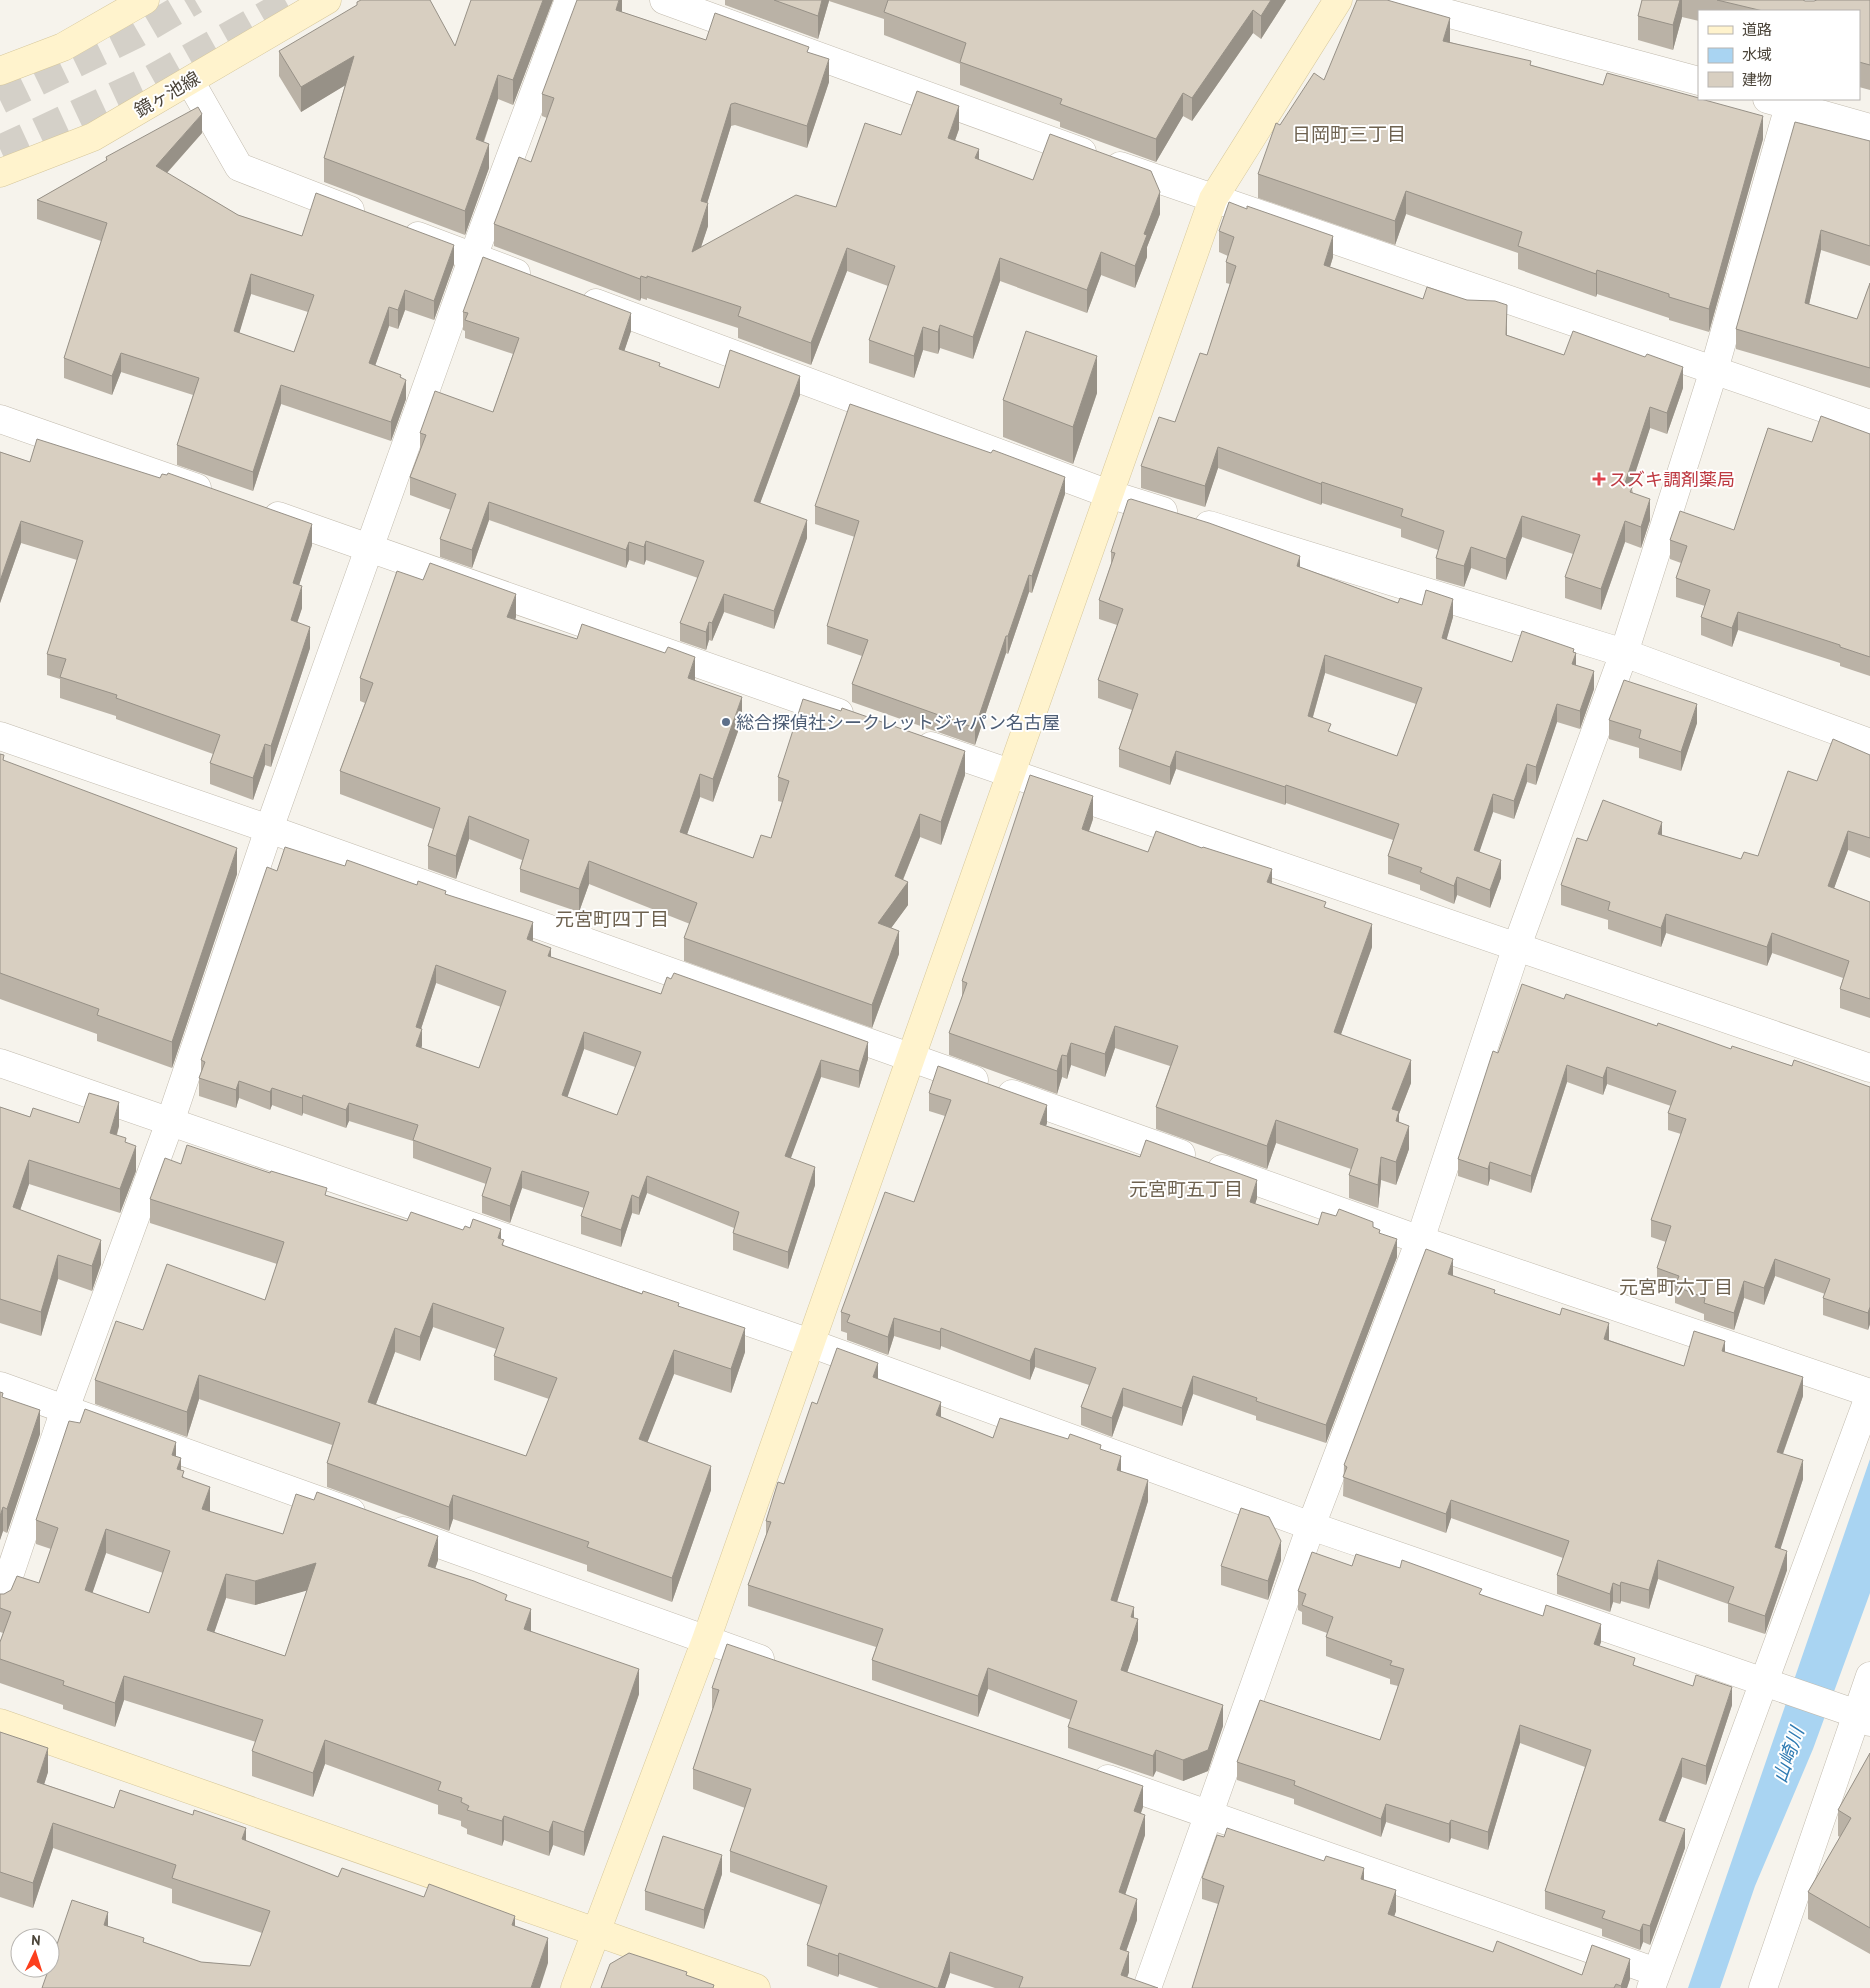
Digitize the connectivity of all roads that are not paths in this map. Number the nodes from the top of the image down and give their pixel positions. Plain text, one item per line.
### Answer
1 (328, 0) edge
2 (569, 0) edge
3 (664, 0) edge
4 (1338, 0) edge
5 (1398, 0) edge
6 (131, 3) edge
7 (0, 71) edge
8 (190, 80) junction
9 (1698, 80) edge
10 (1782, 101) edge
11 (1870, 128) edge
12 (0, 173) edge
13 (1213, 200) junction
14 (473, 257) junction
15 (539, 281) edge
16 (576, 295) edge
17 (1714, 370) junction
18 (0, 420) edge
19 (1870, 424) edge
20 (1109, 494) junction
21 (222, 497) edge
22 (250, 506) edge
23 (370, 548) junction
24 (1624, 653) junction
25 (860, 721) edge
26 (0, 736) edge
27 (907, 737) edge
28 (1870, 743) edge
29 (1011, 774) junction
30 (269, 828) junction
31 (1517, 946) junction
32 (911, 1057) junction
33 (0, 1063) edge
34 (1870, 1068) edge
35 (170, 1122) junction
36 (1420, 1240) junction
37 (810, 1343) junction
38 (0, 1386) edge
39 (1870, 1394) edge
40 (66, 1409) junction
41 (1311, 1526) junction
42 (0, 1603) edge
43 (706, 1640) junction
44 (780, 1666) edge
45 (1870, 1676) edge
46 (1762, 1682) junction
47 (1863, 1718) edge
48 (0, 1723) edge
49 (1088, 1772) edge
50 (1209, 1813) junction
51 (594, 1932) junction
52 (1653, 1980) edge
53 (575, 1988) edge
54 (756, 1988) edge
55 (1147, 1988) edge
56 (1763, 1988) edge

1 - 8 street, 鏡ヶ池線
2 - 14 street
3 - 13 street
4 - 13 street
5 - 9 street
6 - 7 street
8 - 12 street, 鏡ヶ池線
8 - 14 street
10 - 11 street
10 - 17 street
13 - 17 street
13 - 20 street
14 - 15 street
14 - 23 street
16 - 20 street
17 - 19 street
17 - 24 street
18 - 21 street
20 - 24 street
20 - 29 street
22 - 23 street
23 - 25 street
23 - 30 street
24 - 28 street
24 - 31 street
26 - 30 street
27 - 29 street
29 - 31 street
29 - 32 street
30 - 32 street
30 - 35 street
31 - 34 street
31 - 36 street
32 - 36 street
32 - 37 street
33 - 35 street
35 - 37 street
35 - 40 street
36 - 39 street
36 - 41 street
37 - 41 street
37 - 43 street
38 - 40 street
39 - 46 street
40 - 42 street
40 - 43 street
41 - 46 street
41 - 50 street
43 - 44 street
43 - 51 street
45 - 47 street
46 - 47 street
46 - 52 street
47 - 56 street
48 - 51 street
49 - 50 street
50 - 52 street
50 - 55 street
51 - 53 street
51 - 54 street

